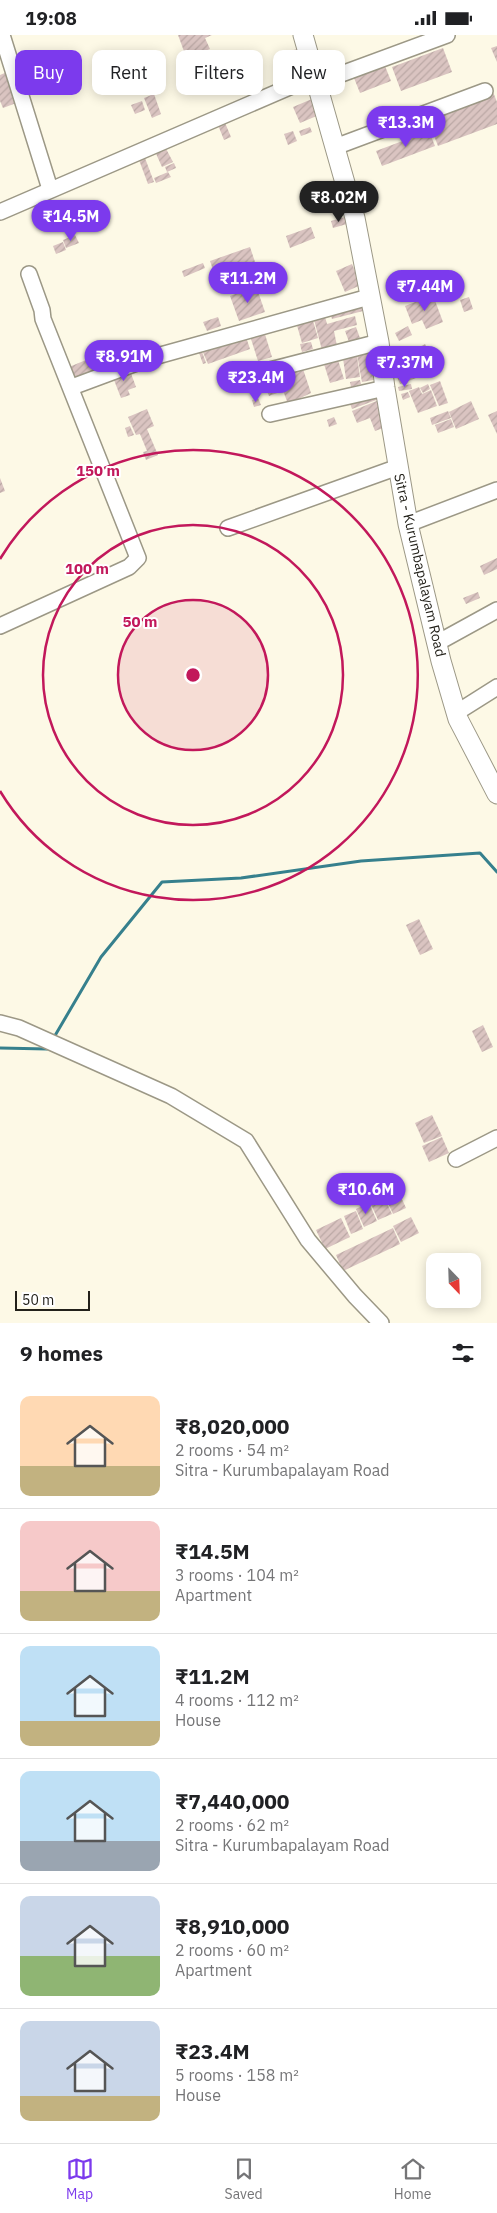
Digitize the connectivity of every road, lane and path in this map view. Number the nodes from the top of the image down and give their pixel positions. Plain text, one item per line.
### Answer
1 (2, 35) edge
2 (303, 35) edge
3 (447, 35) edge
4 (307, 50) edge
5 (345, 69) edge
6 (485, 91) dead end
7 (277, 95) edge
8 (320, 95) edge
9 (335, 147) junction
10 (50, 189) junction
11 (0, 212) edge
12 (29, 274) dead end
13 (369, 297) junction
14 (379, 342) junction
15 (239, 378) dead end
16 (72, 387) junction
17 (385, 388) junction
18 (270, 414) dead end
19 (398, 467) junction
20 (497, 490) edge
21 (408, 524) junction
22 (228, 528) dead end
23 (497, 610) edge
24 (0, 626) edge
25 (437, 643) junction
26 (497, 687) edge
27 (456, 713) junction
28 (497, 794) edge
29 (0, 1023) edge
30 (497, 1138) edge
31 (456, 1159) dead end
32 (381, 1323) edge

1 - 10 street
2 - 4 main road, Sitra - Kurumbapalayam Road
3 - 5 street
6 - 9 street
7 - 10 street
8 - 9 main road, Sitra - Kurumbapalayam Road
9 - 13 main road, Sitra - Kurumbapalayam Road
10 - 11 street
12 - 16 street
13 - 14 main road, Sitra - Kurumbapalayam Road
13 - 16 street
14 - 15 street
14 - 17 main road, Sitra - Kurumbapalayam Road
16 - 24 street
17 - 18 street
17 - 19 main road, Sitra - Kurumbapalayam Road
19 - 21 main road, Sitra - Kurumbapalayam Road
19 - 22 street
20 - 21 street
21 - 25 main road, Sitra - Kurumbapalayam Road
23 - 25 street
25 - 27 main road, Sitra - Kurumbapalayam Road
26 - 27 street
27 - 28 main road, Sitra - Kurumbapalayam Road
29 - 32 street
30 - 31 street

